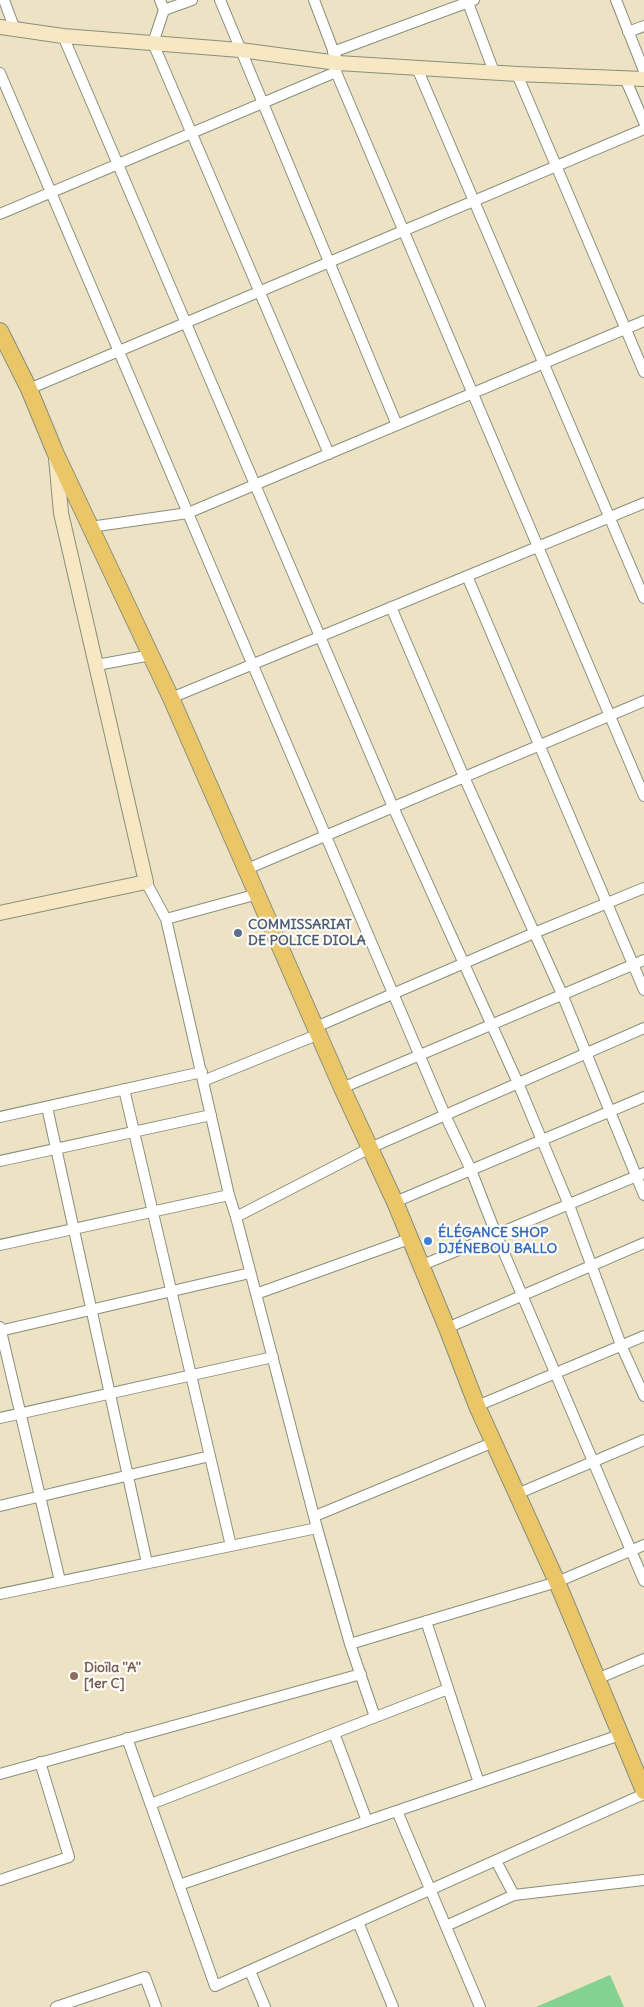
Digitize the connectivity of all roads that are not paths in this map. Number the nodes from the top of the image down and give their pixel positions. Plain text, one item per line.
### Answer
1 (4, 0) edge
2 (192, 0) edge
3 (220, 0) edge
4 (314, 0) edge
5 (616, 0) edge
6 (469, 1) edge
7 (162, 5) edge
8 (644, 26) edge
9 (0, 27) edge
10 (15, 30) junction
11 (628, 32) junction
12 (63, 36) junction
13 (153, 43) junction
14 (240, 50) junction
15 (336, 62) junction
16 (417, 68) junction
17 (644, 71) edge
18 (494, 72) junction
19 (0, 74) edge
20 (517, 74) junction
21 (625, 78) junction
22 (644, 79) edge
23 (263, 103) junction
24 (644, 122) edge
25 (644, 129) edge
26 (192, 133) junction
27 (118, 164) junction
28 (556, 166) junction
29 (51, 192) junction
30 (474, 200) junction
31 (0, 214) edge
32 (404, 230) junction
33 (329, 262) junction
34 (259, 291) junction
35 (644, 321) edge
36 (185, 322) junction
37 (626, 328) junction
38 (0, 331) edge
39 (118, 350) junction
40 (544, 363) junction
41 (644, 372) edge
42 (28, 389) junction
43 (473, 393) junction
44 (397, 425) junction
45 (55, 452) junction
46 (329, 454) junction
47 (255, 485) junction
48 (644, 502) edge
49 (188, 513) junction
50 (609, 517) junction
51 (90, 527) junction
52 (538, 546) junction
53 (467, 576) junction
54 (644, 598) edge
55 (391, 607) junction
56 (320, 636) junction
57 (152, 656) junction
58 (252, 664) junction
59 (97, 665) junction
60 (171, 698) junction
61 (644, 701) edge
62 (610, 716) junction
63 (539, 746) junction
64 (464, 777) junction
65 (644, 796) edge
66 (392, 808) junction
67 (326, 836) junction
68 (247, 869) junction
69 (146, 882) junction
70 (644, 888) edge
71 (258, 894) junction
72 (607, 904) junction
73 (0, 913) edge
74 (166, 919) junction
75 (534, 933) junction
76 (644, 960) edge
77 (464, 963) junction
78 (633, 965) junction
79 (644, 990) edge
80 (393, 994) junction
81 (562, 994) junction
82 (491, 1025) junction
83 (644, 1028) edge
84 (317, 1030) junction
85 (587, 1052) junction
86 (419, 1055) junction
87 (203, 1077) junction
88 (518, 1083) junction
89 (342, 1088) junction
90 (124, 1090) junction
91 (644, 1097) edge
92 (47, 1107) junction
93 (611, 1112) junction
94 (445, 1114) junction
95 (211, 1115) junction
96 (0, 1117) edge
97 (133, 1132) junction
98 (542, 1140) junction
99 (370, 1148) junction
100 (55, 1149) junction
101 (0, 1161) edge
102 (470, 1170) junction
103 (641, 1174) edge
104 (229, 1195) junction
105 (644, 1195) edge
106 (395, 1202) junction
107 (569, 1205) junction
108 (152, 1211) junction
109 (236, 1217) junction
110 (73, 1229) junction
111 (496, 1234) junction
112 (409, 1239) junction
113 (644, 1244) edge
114 (0, 1245) edge
115 (420, 1266) junction
116 (592, 1266) junction
117 (250, 1274) junction
118 (171, 1292) junction
119 (256, 1294) junction
120 (522, 1296) junction
121 (91, 1310) junction
122 (447, 1328) junction
123 (0, 1330) edge
124 (644, 1336) edge
125 (621, 1345) junction
126 (272, 1357) junction
127 (556, 1374) junction
128 (191, 1375) junction
129 (110, 1394) junction
130 (644, 1396) edge
131 (477, 1406) junction
132 (20, 1414) junction
133 (0, 1418) edge
134 (644, 1440) edge
135 (494, 1442) junction
136 (210, 1456) junction
137 (594, 1461) junction
138 (128, 1476) junction
139 (517, 1494) junction
140 (40, 1496) junction
141 (0, 1506) edge
142 (315, 1516) junction
143 (317, 1528) junction
144 (644, 1545) edge
145 (231, 1546) junction
146 (631, 1550) junction
147 (147, 1563) junction
148 (644, 1581) edge
149 (60, 1582) junction
150 (557, 1582) junction
151 (0, 1594) edge
152 (426, 1621) junction
153 (350, 1644) junction
154 (644, 1660) edge
155 (361, 1674) junction
156 (597, 1679) junction
157 (448, 1689) junction
158 (376, 1717) junction
159 (334, 1733) junction
160 (620, 1735) junction
161 (127, 1738) junction
162 (40, 1762) junction
163 (0, 1774) edge
164 (479, 1783) junction
165 (644, 1793) edge
166 (151, 1804) junction
167 (397, 1811) junction
168 (368, 1821) junction
169 (496, 1861) junction
170 (0, 1880) edge
171 (644, 1880) edge
172 (179, 1885) junction
173 (430, 1890) junction
174 (514, 1895) junction
175 (358, 1922) junction
176 (446, 1926) junction
177 (250, 1971) junction
178 (72, 2005) edge
179 (56, 2007) edge
180 (156, 2007) edge
181 (266, 2007) edge
182 (393, 2007) edge
183 (480, 2007) edge

1 - 10 street
2 - 7 street
3 - 14 street
4 - 15 street
5 - 11 street
6 - 15 street
6 - 18 street
7 - 13 street
8 - 11 street
9 - 10 street
10 - 12 street
11 - 17 street
12 - 13 street
12 - 27 street
13 - 14 street
13 - 26 street
14 - 15 street
14 - 23 street
15 - 16 street
15 - 23 street
15 - 32 street
16 - 18 street
16 - 30 street
18 - 20 street
19 - 29 street
20 - 21 street
20 - 28 street
21 - 22 street
21 - 24 street
23 - 26 street
23 - 33 street
25 - 28 street
26 - 27 street
26 - 34 street
27 - 29 street
27 - 36 street
28 - 30 street
28 - 37 street
29 - 31 street
29 - 39 street
30 - 32 street
30 - 40 street
32 - 33 street
32 - 43 street
33 - 34 street
33 - 44 street
34 - 36 street
34 - 46 street
35 - 37 street
36 - 39 street
36 - 47 street
37 - 40 street
37 - 41 street
38 - 42 main road
39 - 42 street
39 - 49 street
40 - 43 street
40 - 50 street
42 - 45 main road
43 - 44 street
43 - 52 street
44 - 46 street
45 - 51 main road
45 - 59 street
46 - 47 street
47 - 49 street
47 - 56 street
48 - 50 street
49 - 51 street
49 - 58 street
50 - 52 street
50 - 54 street
51 - 57 main road
52 - 53 street
52 - 62 street
53 - 55 street
53 - 63 street
55 - 56 street
55 - 64 street
56 - 58 street
56 - 66 street
57 - 59 street
57 - 60 main road
58 - 60 street
58 - 67 street
59 - 69 street
60 - 68 main road
61 - 62 street
62 - 63 street
62 - 65 street
63 - 64 street
63 - 72 street
64 - 66 street
64 - 75 street
66 - 67 street
66 - 77 street
67 - 68 street
67 - 80 street
68 - 71 main road
69 - 73 street
69 - 74 street
70 - 72 street
71 - 74 street
71 - 84 main road
72 - 75 street
72 - 78 street
74 - 87 street
75 - 77 street
75 - 81 street
76 - 78 street
77 - 80 street
77 - 82 street
78 - 79 street
78 - 81 street
80 - 84 street
80 - 86 street
81 - 82 street
81 - 85 street
82 - 86 street
82 - 88 street
83 - 85 street
84 - 87 street
84 - 89 main road
85 - 88 street
85 - 93 street
86 - 89 street
86 - 94 street
87 - 90 street
87 - 95 street
88 - 94 street
88 - 98 street
89 - 99 main road
90 - 92 street
90 - 97 street
91 - 93 street
92 - 96 street
92 - 100 street
93 - 98 street
93 - 103 street
94 - 99 street
94 - 102 street
95 - 97 street
95 - 104 street
97 - 100 street
97 - 108 street
98 - 102 street
98 - 107 street
99 - 106 main road
99 - 109 street
100 - 101 street
100 - 110 street
102 - 106 street
102 - 111 street
103 - 105 street
103 - 107 street
104 - 108 street
104 - 109 street
106 - 112 main road
107 - 111 street
107 - 116 street
108 - 110 street
108 - 118 street
109 - 117 street
110 - 114 street
110 - 121 street
111 - 115 street
111 - 120 street
112 - 115 main road
112 - 119 street
113 - 116 street
115 - 122 main road
116 - 120 street
116 - 125 street
117 - 118 street
117 - 119 street
118 - 121 street
118 - 128 street
119 - 126 street
120 - 122 street
120 - 127 street
121 - 123 street
121 - 129 street
122 - 131 main road
123 - 132 street
124 - 125 street
125 - 127 street
125 - 130 street
126 - 128 street
126 - 142 street
127 - 131 street
127 - 137 street
128 - 129 street
128 - 136 street
129 - 132 street
129 - 138 street
131 - 135 main road
132 - 133 street
132 - 140 street
134 - 137 street
135 - 139 main road
135 - 142 street
136 - 138 street
136 - 145 street
137 - 139 street
137 - 146 street
138 - 140 street
138 - 147 street
139 - 150 main road
140 - 141 street
140 - 149 street
142 - 143 street
143 - 145 street
143 - 153 street
144 - 146 street
145 - 147 street
146 - 148 street
146 - 150 street
147 - 149 street
149 - 151 street
150 - 152 street
150 - 156 main road
152 - 153 street
152 - 157 street
153 - 155 street
154 - 156 street
155 - 158 street
155 - 161 street
156 - 160 main road
157 - 158 street
157 - 164 street
158 - 159 street
159 - 166 street
159 - 168 street
160 - 164 street
160 - 165 main road
161 - 162 street
161 - 166 street
162 - 163 street
162 - 170 street
164 - 167 street
165 - 169 street
166 - 172 street
167 - 168 street
167 - 173 street
168 - 172 street
169 - 173 street
169 - 174 street
171 - 174 street
172 - 177 street
173 - 175 street
173 - 176 street
174 - 176 street
175 - 177 street
175 - 182 street
176 - 183 street
177 - 181 street
178 - 179 street
178 - 180 street

